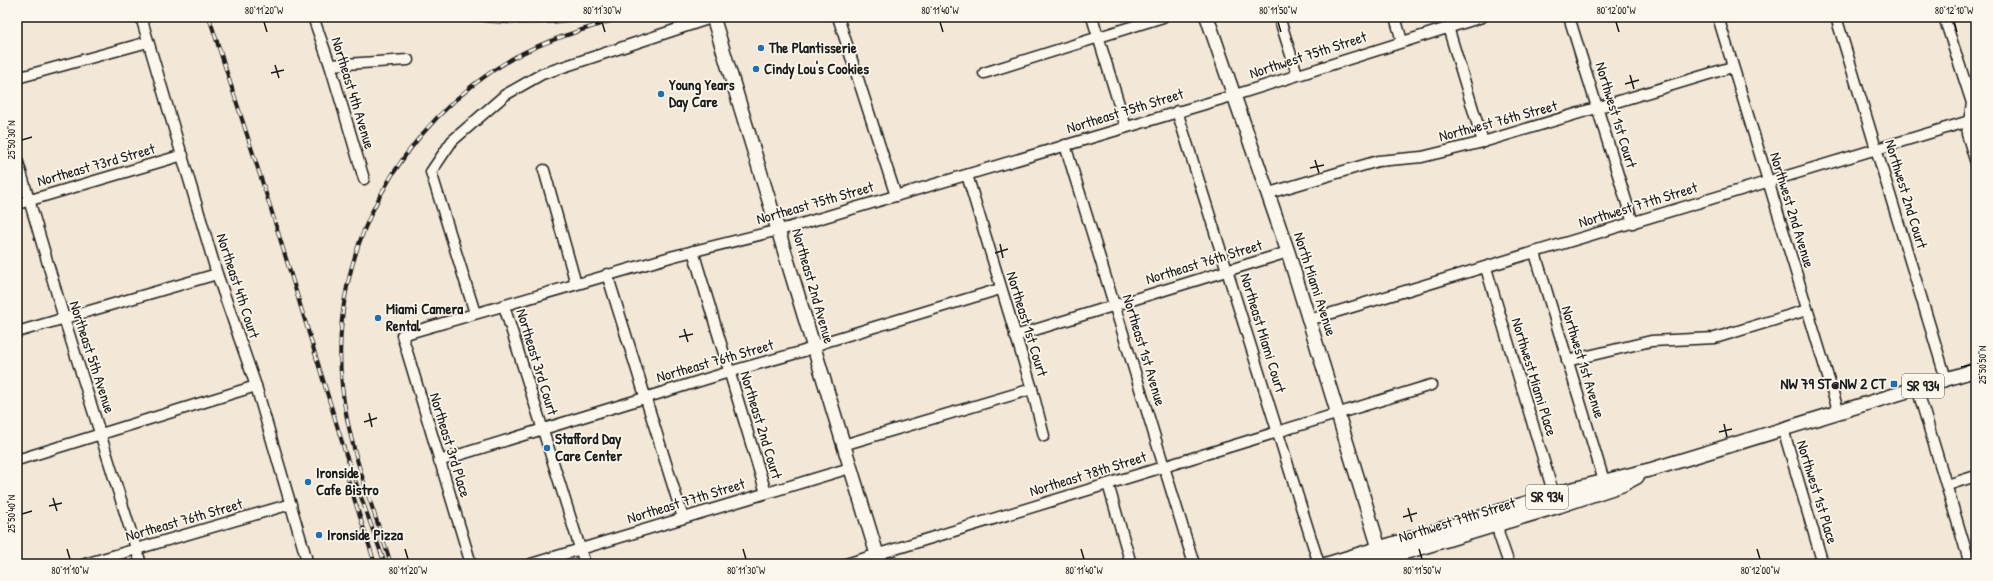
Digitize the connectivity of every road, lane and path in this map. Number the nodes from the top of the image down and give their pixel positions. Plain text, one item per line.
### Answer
1 (140, 17) edge
2 (313, 17) edge
3 (714, 17) edge
4 (838, 17) edge
5 (1092, 17) edge
6 (1163, 17) edge
7 (1207, 17) edge
8 (1279, 17) edge
9 (1395, 17) edge
10 (1482, 17) edge
11 (1569, 17) edge
12 (1718, 17) edge
13 (1836, 17) edge
14 (1944, 17) edge
15 (1448, 27) junction
16 (1098, 38) junction
17 (1402, 41) junction
18 (148, 42) junction
19 (408, 60) dead end
20 (330, 65) junction
21 (1732, 67) junction
22 (984, 73) dead end
23 (1297, 74) junction
24 (17, 78) edge
25 (1235, 94) junction
26 (1598, 108) junction
27 (1178, 111) junction
28 (1973, 120) edge
29 (1126, 127) junction
30 (1483, 142) junction
31 (1065, 145) junction
32 (1876, 148) junction
33 (183, 156) junction
34 (17, 159) edge
35 (1976, 163) edge
36 (544, 170) dead end
37 (967, 175) junction
38 (364, 179) dead end
39 (1768, 181) junction
40 (1268, 192) junction
41 (896, 196) junction
42 (29, 200) junction
43 (17, 204) edge
44 (1633, 223) junction
45 (779, 230) junction
46 (693, 251) junction
47 (1288, 252) junction
48 (1535, 253) junction
49 (1486, 268) junction
50 (1228, 270) junction
51 (217, 274) junction
52 (607, 274) junction
53 (576, 284) junction
54 (1000, 288) junction
55 (504, 306) junction
56 (1115, 306) junction
57 (1807, 310) junction
58 (475, 313) junction
59 (64, 318) junction
60 (1309, 320) junction
61 (17, 332) edge
62 (402, 335) joint
63 (1015, 336) junction
64 (814, 347) junction
65 (1567, 361) junction
66 (1976, 370) edge
67 (729, 372) junction
68 (1946, 379) junction
69 (1431, 385) dead end
70 (256, 386) junction
71 (1917, 388) junction
72 (1032, 389) junction
73 (646, 397) junction
74 (1839, 413) junction
75 (1339, 414) junction
76 (542, 429) junction
77 (1783, 429) junction
78 (1279, 432) junction
79 (101, 434) junction
80 (1044, 436) dead end
81 (843, 445) junction
82 (17, 460) edge
83 (439, 461) junction
84 (1164, 466) junction
85 (850, 468) junction
86 (1653, 469) junction
87 (1976, 476) edge
88 (1604, 481) junction
89 (1108, 484) junction
90 (1947, 485) junction
91 (766, 493) junction
92 (1554, 495) junction
93 (291, 504) junction
94 (683, 518) junction
95 (1498, 525) junction
96 (136, 549) junction
97 (580, 549) junction
98 (1382, 557) edge
99 (879, 559) edge
100 (85, 564) edge
101 (140, 564) edge
102 (308, 564) edge
103 (472, 564) edge
104 (531, 564) edge
105 (585, 564) edge
106 (846, 564) edge
107 (1131, 564) edge
108 (1194, 564) edge
109 (1319, 564) edge
110 (1328, 564) edge
111 (1367, 564) edge
112 (1509, 564) edge
113 (1823, 564) edge
114 (1970, 564) edge

1 - 18 street, Northeast 4th Court
2 - 20 street, Northeast 4th Avenue
3 - 45 main road, Northeast 2nd Avenue
3 - 58 street
4 - 41 street
5 - 16 street
6 - 16 street
7 - 25 main road, North Miami Avenue
8 - 23 street
9 - 17 street
10 - 15 street, Northwest 75th Street
11 - 26 street, Northwest 1st Court
12 - 21 street, Northwest 2nd Avenue
13 - 32 street, Northwest 2nd Court
14 - 28 street
15 - 17 street, Northwest 75th Street
15 - 30 street
16 - 22 street
16 - 29 street
17 - 23 street, Northwest 75th Street
18 - 24 street
18 - 33 street, Northeast 4th Court
19 - 20 street
20 - 38 street, Northeast 4th Avenue
21 - 26 street, Northwest 76th Street
21 - 39 street, Northwest 2nd Avenue
23 - 25 street, Northwest 75th Street
25 - 27 street, Northeast 75th Street
25 - 40 main road, North Miami Avenue
26 - 30 street, Northwest 76th Street
26 - 44 street, Northwest 1st Court
27 - 29 street, Northeast 75th Street
27 - 50 street, Northeast Miami Court
28 - 32 street, Northwest 77th Street
28 - 35 street
29 - 31 street, Northeast 75th Street
30 - 40 street, Northwest 76th Street
31 - 37 street, Northeast 75th Street
31 - 56 street, Northeast 1st Avenue
32 - 39 street, Northwest 77th Street
32 - 68 street, Northwest 2nd Court
33 - 42 street, Northeast 73rd Street
33 - 51 street, Northeast 4th Court
34 - 42 street, Northeast 5th Avenue
36 - 53 street
37 - 41 street, Northeast 75th Street
37 - 54 street, Northeast 1st Court
39 - 44 street, Northwest 77th Street
39 - 57 street, Northwest 2nd Avenue
40 - 47 main road, North Miami Avenue
41 - 45 street, Northeast 75th Street
42 - 43 street, Northeast 73rd Street
42 - 59 street, Northeast 5th Avenue
44 - 48 street, Northwest 77th Street
45 - 46 street, Northeast 75th Street
45 - 64 main road, Northeast 2nd Avenue
46 - 52 street, Northeast 75th Street
46 - 67 street, Northeast 2nd Court
47 - 50 street, Northeast 76th Street
47 - 60 main road, North Miami Avenue
48 - 49 street, Northwest 77th Street
48 - 65 street, Northwest 1st Avenue
49 - 60 street, Northwest 77th Street
49 - 92 street, Northwest Miami Place
50 - 56 street, Northeast 76th Street
50 - 78 street, Northeast Miami Court
51 - 59 street
51 - 70 street, Northeast 4th Court
52 - 53 street, Northeast 75th Street
52 - 73 street
53 - 55 street, Northeast 75th Street
54 - 63 street, Northeast 1st Court
54 - 64 street, Northeast 76th Street
55 - 58 street, Northeast 75th Street
55 - 76 street, Northeast 3rd Court
56 - 63 street, Northeast 76th Street
56 - 84 street, Northeast 1st Avenue
57 - 65 street
57 - 74 street, Northwest 2nd Avenue
58 - 62 street, Northeast 75th Street
59 - 61 street
59 - 79 street, Northeast 5th Avenue
60 - 75 main road, North Miami Avenue
62 - 83 street, Northeast 3rd Place
63 - 72 street, Northeast 1st Court
64 - 67 street, Northeast 76th Street
64 - 81 main road, Northeast 2nd Avenue
65 - 88 street, Northwest 1st Avenue
66 - 68 main road, Northwest 79th Street / SR 934
67 - 73 street, Northeast 76th Street
67 - 91 street, Northeast 2nd Court
68 - 71 main road, Northwest 79th Street / SR 934
69 - 75 street, Northeast 78th Street
70 - 79 street
70 - 93 street, Northeast 4th Court
71 - 74 main road, Northwest 79th Street / SR 934
71 - 90 street
72 - 80 street, Northeast 1st Court
72 - 81 street
73 - 76 street, Northeast 76th Street
73 - 94 street
74 - 77 main road, Northwest 79th Street / SR 934
75 - 78 street, Northeast 78th Street
75 - 98 main road, North Miami Avenue
76 - 83 street, Northeast 76th Street
76 - 97 street, Northeast 3rd Court
77 - 86 main road, Northwest 79th Street / SR 934
77 - 113 street, Northwest 1st Place
78 - 84 street, Northeast 78th Street
78 - 109 street, Northeast Miami Court
79 - 82 street
79 - 96 street, Northeast 5th Avenue
81 - 85 main road, Northeast 2nd Avenue
83 - 103 street, Northeast 3rd Place
84 - 89 street, Northeast 78th Street
84 - 108 street, Northeast 1st Avenue
85 - 91 street, Northeast 77th Street
85 - 99 main road, Northeast 2nd Avenue
86 - 88 main road, Northwest 79th Street / SR 934
86 - 95 main road, Northwest 79th Street
87 - 90 street
88 - 92 main road, Northwest 79th Street / SR 934
89 - 99 street, Northeast 78th Street
89 - 107 street
90 - 114 street
91 - 94 street, Northeast 77th Street
92 - 95 main road
92 - 98 main road, Northwest 79th Street / SR 934
93 - 96 street, Northeast 76th Street
93 - 102 street, Northeast 4th Court
94 - 97 street, Northeast 77th Street
95 - 98 main road, Northwest 79th Street
95 - 112 street
96 - 100 street, Northeast 76th Street
96 - 101 street, Northeast 5th Avenue
97 - 104 street, Northeast 77th Street
97 - 105 street, Northeast 3rd Court
98 - 110 main road, SR 934
98 - 111 main road
99 - 106 street, Northeast 78th Street

